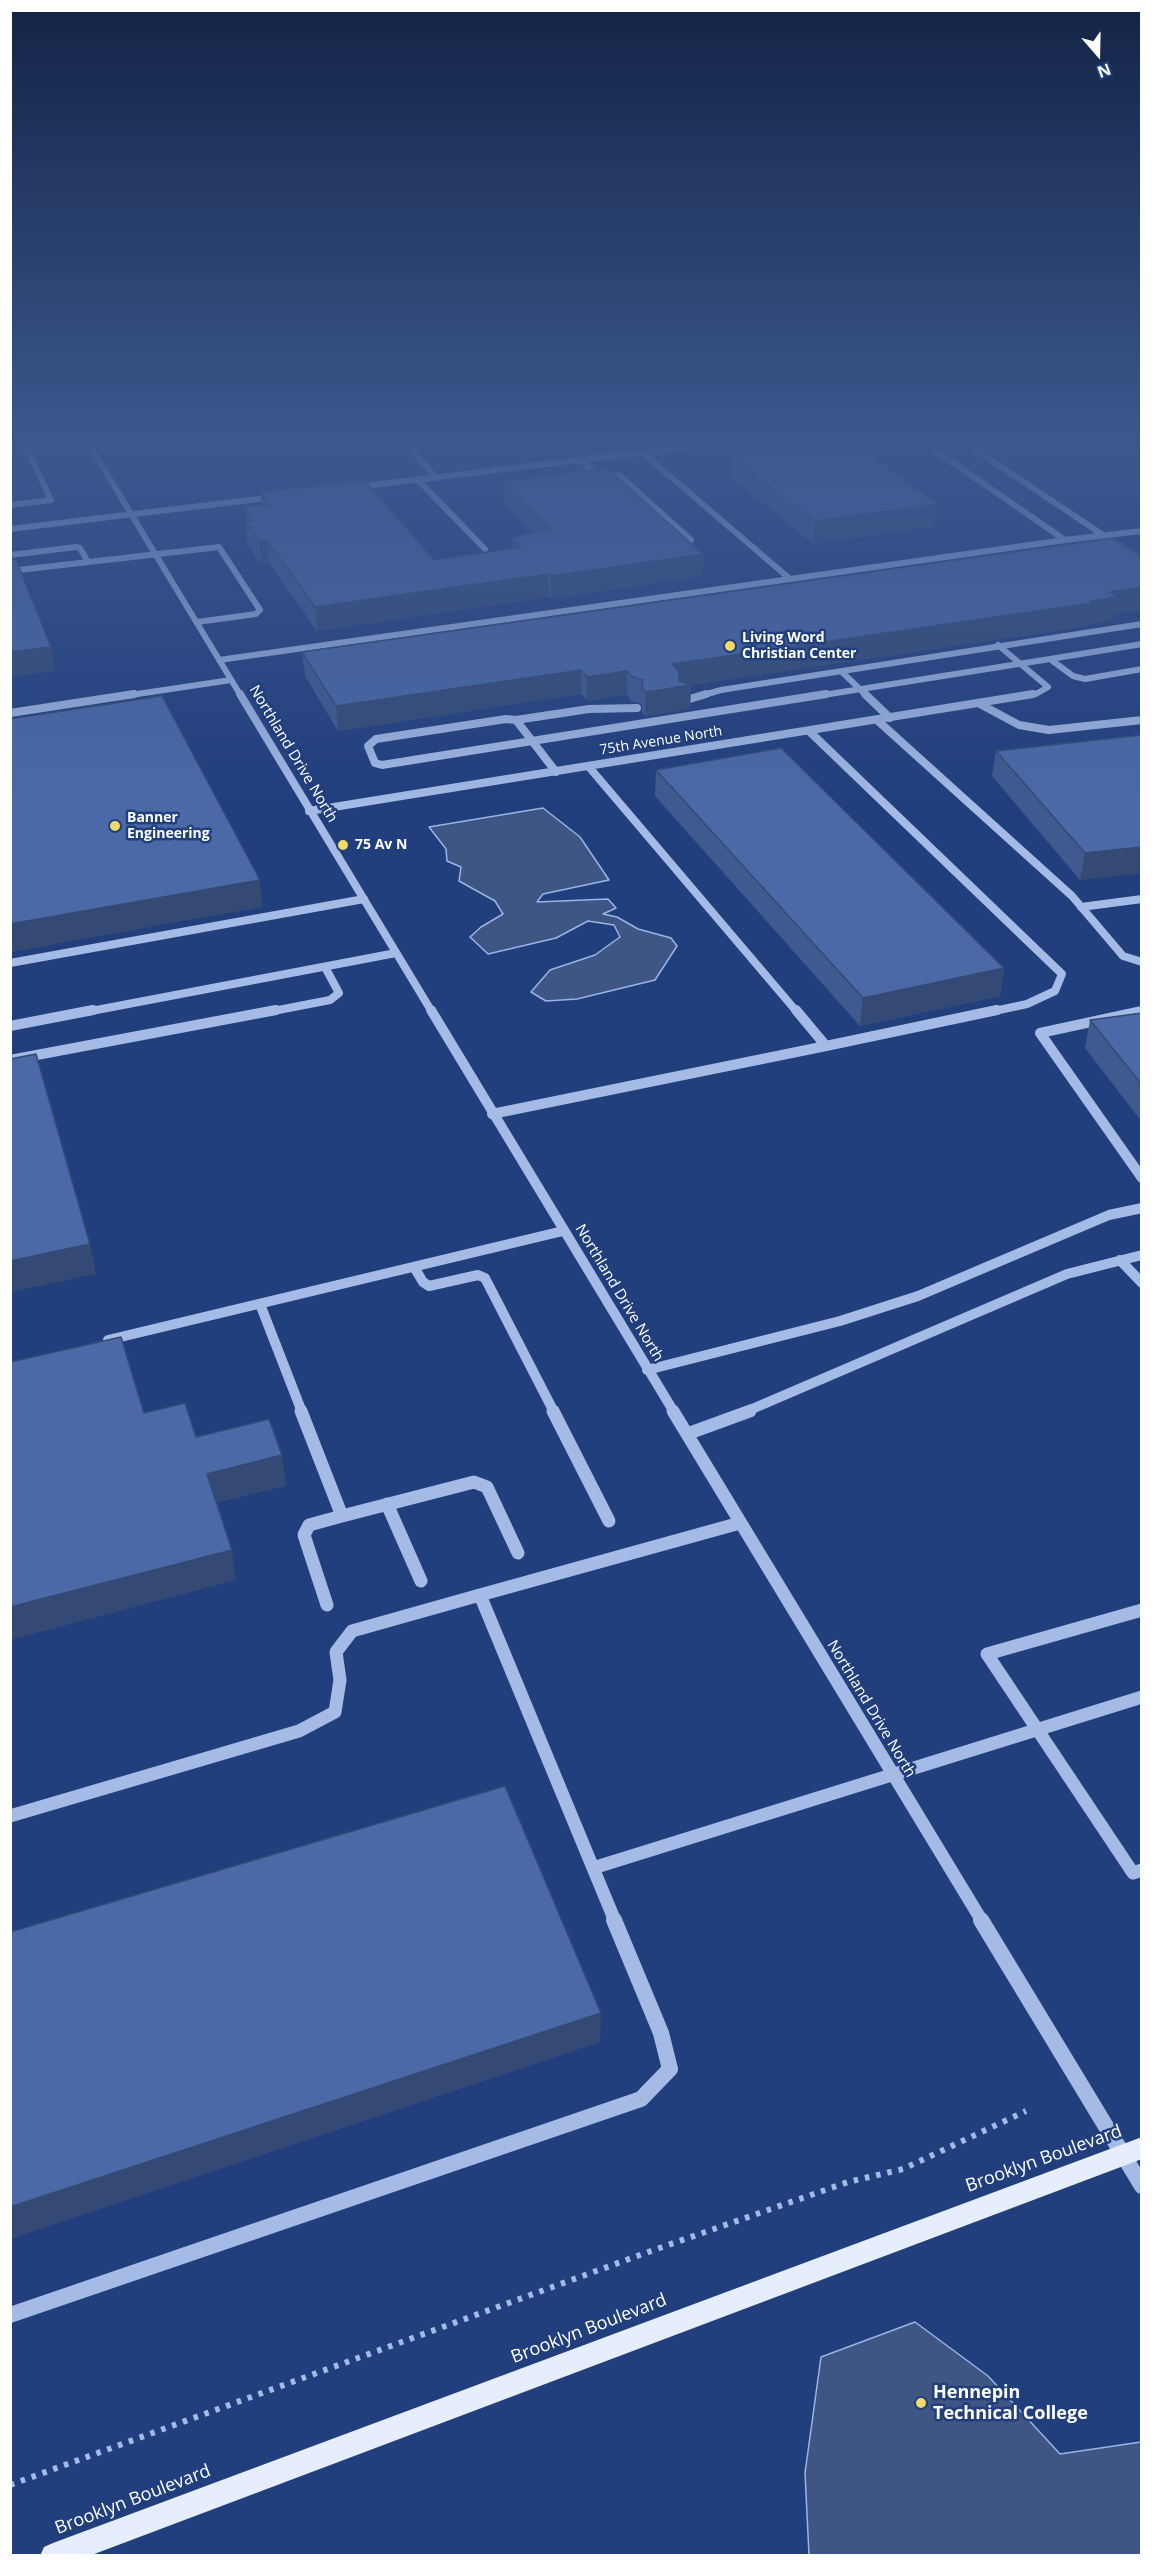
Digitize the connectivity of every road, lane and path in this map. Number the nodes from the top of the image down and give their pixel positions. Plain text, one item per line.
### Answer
1 (56, 566) edge
2 (164, 566) edge
3 (231, 566) edge
4 (775, 566) edge
5 (883, 566) edge
6 (10, 571) edge
7 (790, 579) junction
8 (745, 585) junction
9 (754, 592) edge
10 (580, 608) junction
11 (588, 616) edge
12 (197, 622) junction
13 (1142, 624) edge
14 (1142, 644) edge
15 (998, 645) junction
16 (303, 647) junction
17 (309, 656) edge
18 (1050, 659) junction
19 (219, 660) junction
20 (1020, 663) junction
21 (1142, 669) edge
22 (843, 673) junction
23 (231, 680) junction
24 (861, 690) junction
25 (683, 701) edge
26 (980, 704) junction
27 (638, 708) dead end
28 (10, 713) edge
29 (890, 718) junction
30 (516, 720) junction
31 (877, 720) junction
32 (1142, 720) edge
33 (808, 731) junction
34 (534, 742) junction
35 (588, 767) junction
36 (556, 772) junction
37 (309, 811) junction
38 (364, 899) junction
39 (1142, 899) edge
40 (1081, 907) junction
41 (396, 953) junction
42 (1142, 962) edge
43 (10, 963) edge
44 (325, 967) junction
45 (1142, 1011) edge
46 (10, 1026) edge
47 (826, 1046) junction
48 (10, 1060) edge
49 (492, 1114) junction
50 (1142, 1178) edge
51 (1142, 1208) edge
52 (563, 1231) junction
53 (1142, 1255) edge
54 (1120, 1260) junction
55 (414, 1267) junction
56 (1142, 1282) edge
57 (260, 1304) junction
58 (101, 1342) edge
59 (647, 1370) junction
60 (687, 1434) junction
61 (387, 1504) junction
62 (342, 1516) junction
63 (609, 1521) dead end
64 (740, 1523) junction
65 (518, 1553) dead end
66 (420, 1581) dead end
67 (480, 1595) junction
68 (327, 1605) dead end
69 (1142, 1610) edge
70 (1142, 1697) edge
71 (1036, 1731) junction
72 (892, 1773) junction
73 (10, 1816) edge
74 (593, 1868) junction
75 (1142, 1870) edge
76 (1026, 2111) dead end
77 (1132, 2151) edge
78 (1142, 2186) edge
79 (10, 2315) edge
80 (10, 2485) edge
81 (53, 2556) edge

1 - 6 street
2 - 12 street, Northland Drive North
3 - 12 street
4 - 7 street
5 - 7 street
7 - 8 street
8 - 9 street
8 - 10 street
10 - 11 street
10 - 16 street
12 - 19 street, Northland Drive North
13 - 15 street
14 - 18 street
15 - 20 street
15 - 22 street
16 - 17 street
16 - 19 street
18 - 20 street
18 - 21 street
19 - 23 street, Northland Drive North
20 - 24 street
20 - 26 street, 75th Avenue North
22 - 24 street
22 - 25 street
23 - 28 street
23 - 37 street, Northland Drive North
24 - 29 street
24 - 34 street
26 - 29 street, 75th Avenue North
26 - 32 street
27 - 30 street
29 - 31 street, 75th Avenue North
30 - 34 street
30 - 34 street
31 - 33 street, 75th Avenue North
31 - 40 street
33 - 35 street, 75th Avenue North
33 - 47 street
34 - 36 street
35 - 36 street, 75th Avenue North
35 - 47 street
36 - 37 street, 75th Avenue North
37 - 38 street, Northland Drive North
38 - 41 street, Northland Drive North
38 - 43 street
39 - 40 street
40 - 42 street
41 - 44 street
41 - 49 street, Northland Drive North
44 - 46 street
44 - 48 street
45 - 50 street
47 - 49 street
49 - 52 street, Northland Drive North
51 - 59 street
52 - 55 street
52 - 59 street, Northland Drive North
53 - 54 street
54 - 56 street
54 - 60 street
55 - 57 street
55 - 63 street
57 - 58 street
57 - 62 street
59 - 60 street, Northland Drive North
60 - 64 street, Northland Drive North
61 - 62 street
61 - 65 street
61 - 66 street
62 - 68 street
64 - 67 street
64 - 72 street, Northland Drive North
67 - 73 street
67 - 74 street
69 - 71 street
70 - 71 street
71 - 72 street
71 - 75 street
72 - 74 street
72 - 77 street, Northland Drive North
74 - 79 street
76 - 80 path
77 - 78 street, Northland Drive North
77 - 81 main road, Brooklyn Boulevard

